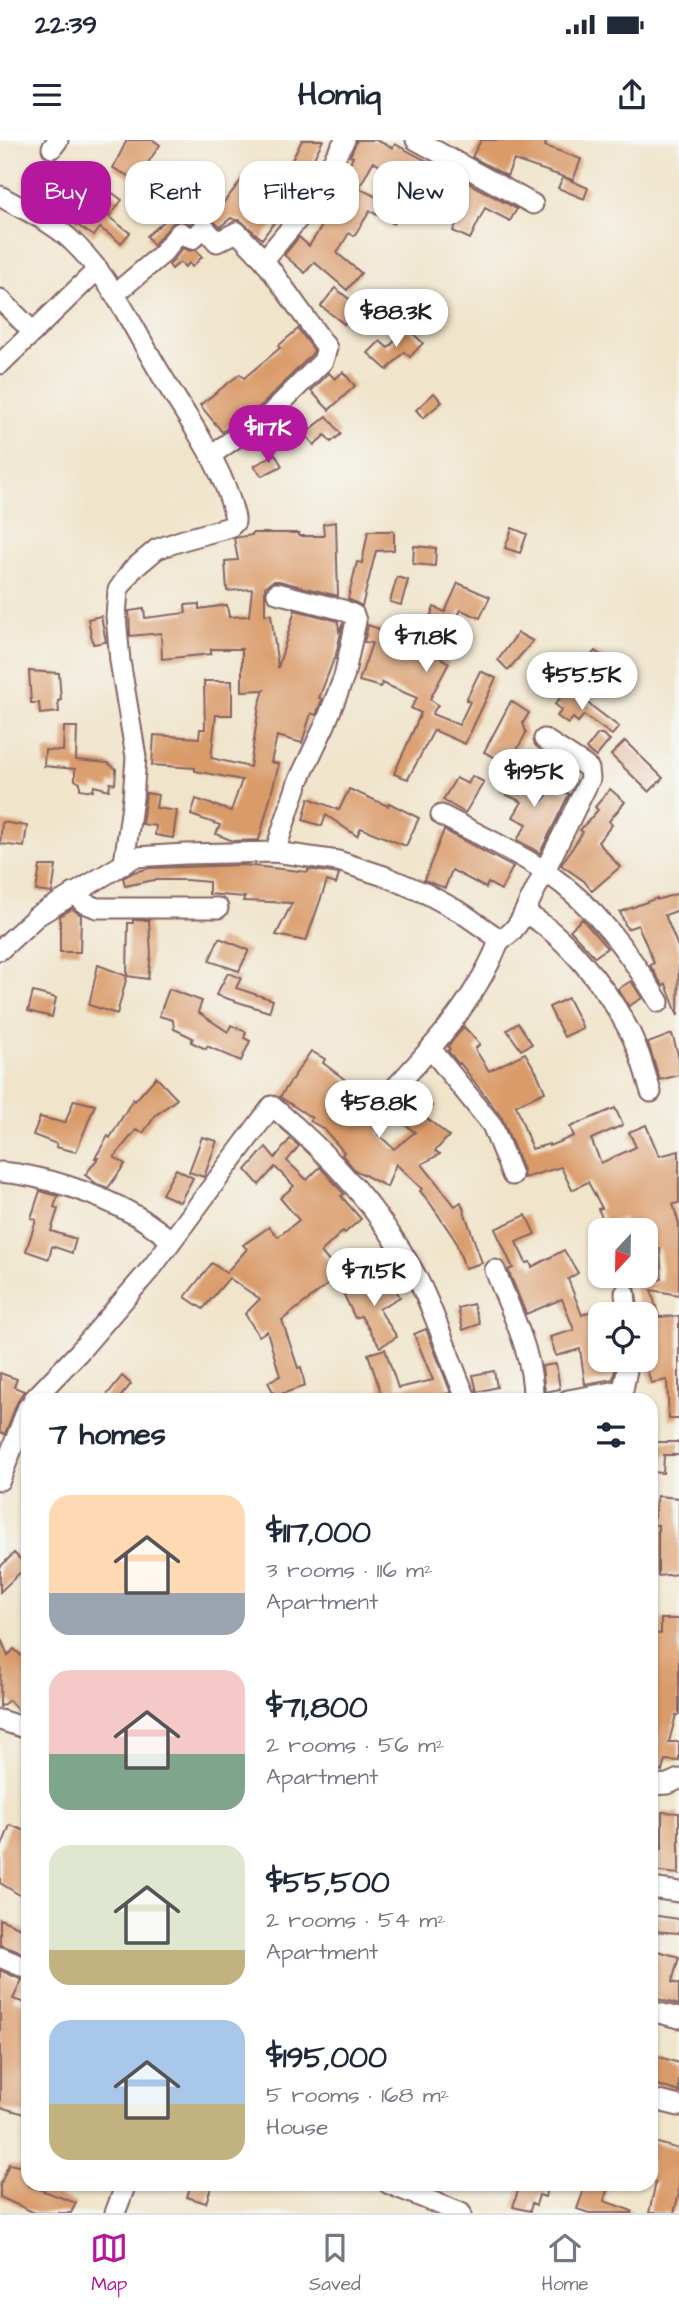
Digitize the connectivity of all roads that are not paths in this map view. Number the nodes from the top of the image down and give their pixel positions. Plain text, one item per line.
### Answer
1 (345, 140) edge
2 (416, 140) edge
3 (0, 196) edge
4 (533, 204) dead end
5 (264, 260) junction
6 (98, 269) junction
7 (115, 294) junction
8 (0, 299) edge
9 (33, 332) junction
10 (0, 364) edge
11 (211, 455) junction
12 (277, 593) dead end
13 (544, 739) dead end
14 (441, 815) dead end
15 (275, 852) junction
16 (124, 863) junction
17 (545, 872) junction
18 (74, 893) junction
19 (218, 908) dead end
20 (524, 913) junction
21 (495, 936) junction
22 (0, 950) edge
23 (659, 1002) dead end
24 (431, 1049) junction
25 (651, 1092) dead end
26 (375, 1110) dead end
27 (0, 1172) edge
28 (512, 1175) dead end
29 (171, 1240) junction
30 (495, 1270) dead end
31 (625, 1293) dead end
32 (626, 1302) edge
33 (627, 1372) edge
34 (40, 1393) edge
35 (464, 1393) edge
36 (534, 1393) edge
37 (610, 1393) edge
38 (21, 1441) edge
39 (0, 1480) edge
40 (679, 1779) edge
41 (658, 1785) edge
42 (658, 1889) edge
43 (679, 1892) edge
44 (0, 1956) edge
45 (21, 1966) edge
46 (658, 2013) edge
47 (679, 2018) edge
48 (658, 2101) edge
49 (679, 2106) edge
50 (123, 2191) edge
51 (406, 2191) edge
52 (115, 2213) edge
53 (461, 2213) edge

1 - 5 street
2 - 4 street
3 - 6 street
5 - 7 street
5 - 11 street
6 - 7 street
6 - 9 street
7 - 11 street
8 - 9 street
9 - 10 street
11 - 16 street
12 - 15 street
13 - 17 street
14 - 17 street
15 - 16 street
15 - 21 street
16 - 18 street
17 - 20 street
17 - 23 street
18 - 19 street
18 - 22 street
20 - 21 street
20 - 25 street
21 - 24 street
24 - 26 street
24 - 28 street
27 - 29 street
29 - 34 street
29 - 35 street
30 - 36 street
31 - 32 street
33 - 37 street
38 - 39 street
40 - 41 street
42 - 43 street
44 - 45 street
46 - 47 street
48 - 49 street
50 - 52 street
51 - 53 street

